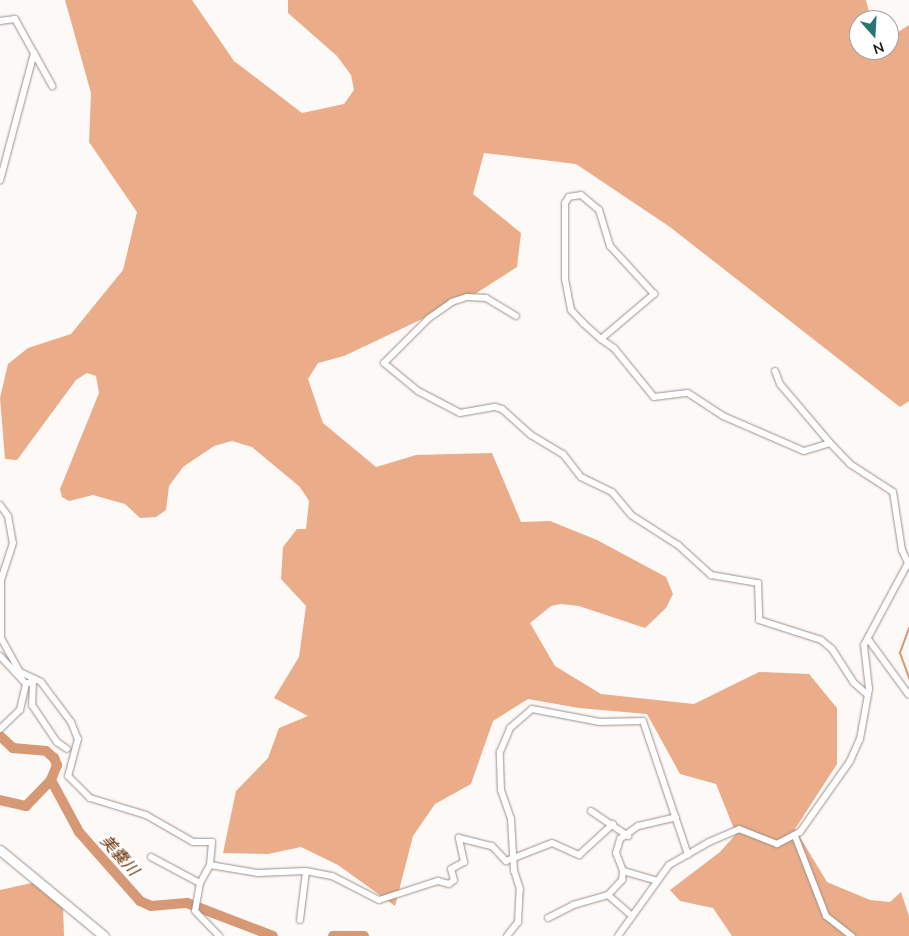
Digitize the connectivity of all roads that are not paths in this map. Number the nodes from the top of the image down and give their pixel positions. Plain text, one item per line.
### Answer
1 (0, 21) edge
2 (34, 53) junction
3 (52, 86) dead end
4 (2, 164) edge
5 (0, 181) edge
6 (516, 316) dead end
7 (601, 339) junction
8 (775, 371) dead end
9 (830, 443) junction
10 (0, 505) edge
11 (909, 561) edge
12 (909, 565) edge
13 (868, 639) junction
14 (0, 656) edge
15 (33, 681) junction
16 (26, 684) junction
17 (868, 695) junction
18 (909, 695) edge
19 (2, 728) edge
20 (67, 749) dead end
21 (591, 811) dead end
22 (676, 817) junction
23 (613, 824) junction
24 (628, 836) junction
25 (795, 836) junction
26 (0, 850) edge
27 (688, 855) junction
28 (151, 857) dead end
29 (513, 859) junction
30 (210, 865) junction
31 (306, 871) junction
32 (623, 871) junction
33 (655, 880) junction
34 (200, 882) junction
35 (608, 895) junction
36 (632, 916) junction
37 (548, 918) dead end
38 (300, 920) dead end
39 (104, 936) edge
40 (219, 936) edge
41 (507, 936) edge
42 (618, 936) edge
43 (852, 936) edge

1 - 2 street
2 - 3 street
2 - 4 street
4 - 5 street
6 - 17 street
7 - 7 street
7 - 9 street
8 - 9 street
9 - 12 street
10 - 15 street
11 - 12 street
12 - 13 street
13 - 17 street
13 - 18 street
14 - 16 street
15 - 16 street
15 - 20 street
15 - 30 street
16 - 19 street
17 - 25 street
21 - 23 street
22 - 24 street
22 - 27 street
22 - 29 street
23 - 24 street
23 - 29 street
24 - 32 street
25 - 27 street
25 - 43 street
26 - 39 main road
27 - 33 street
28 - 34 street
29 - 31 street
29 - 41 street
30 - 31 street
30 - 34 street
31 - 38 street
32 - 33 street
32 - 35 street
33 - 36 street
34 - 40 street
35 - 36 street
35 - 37 street
36 - 42 street

